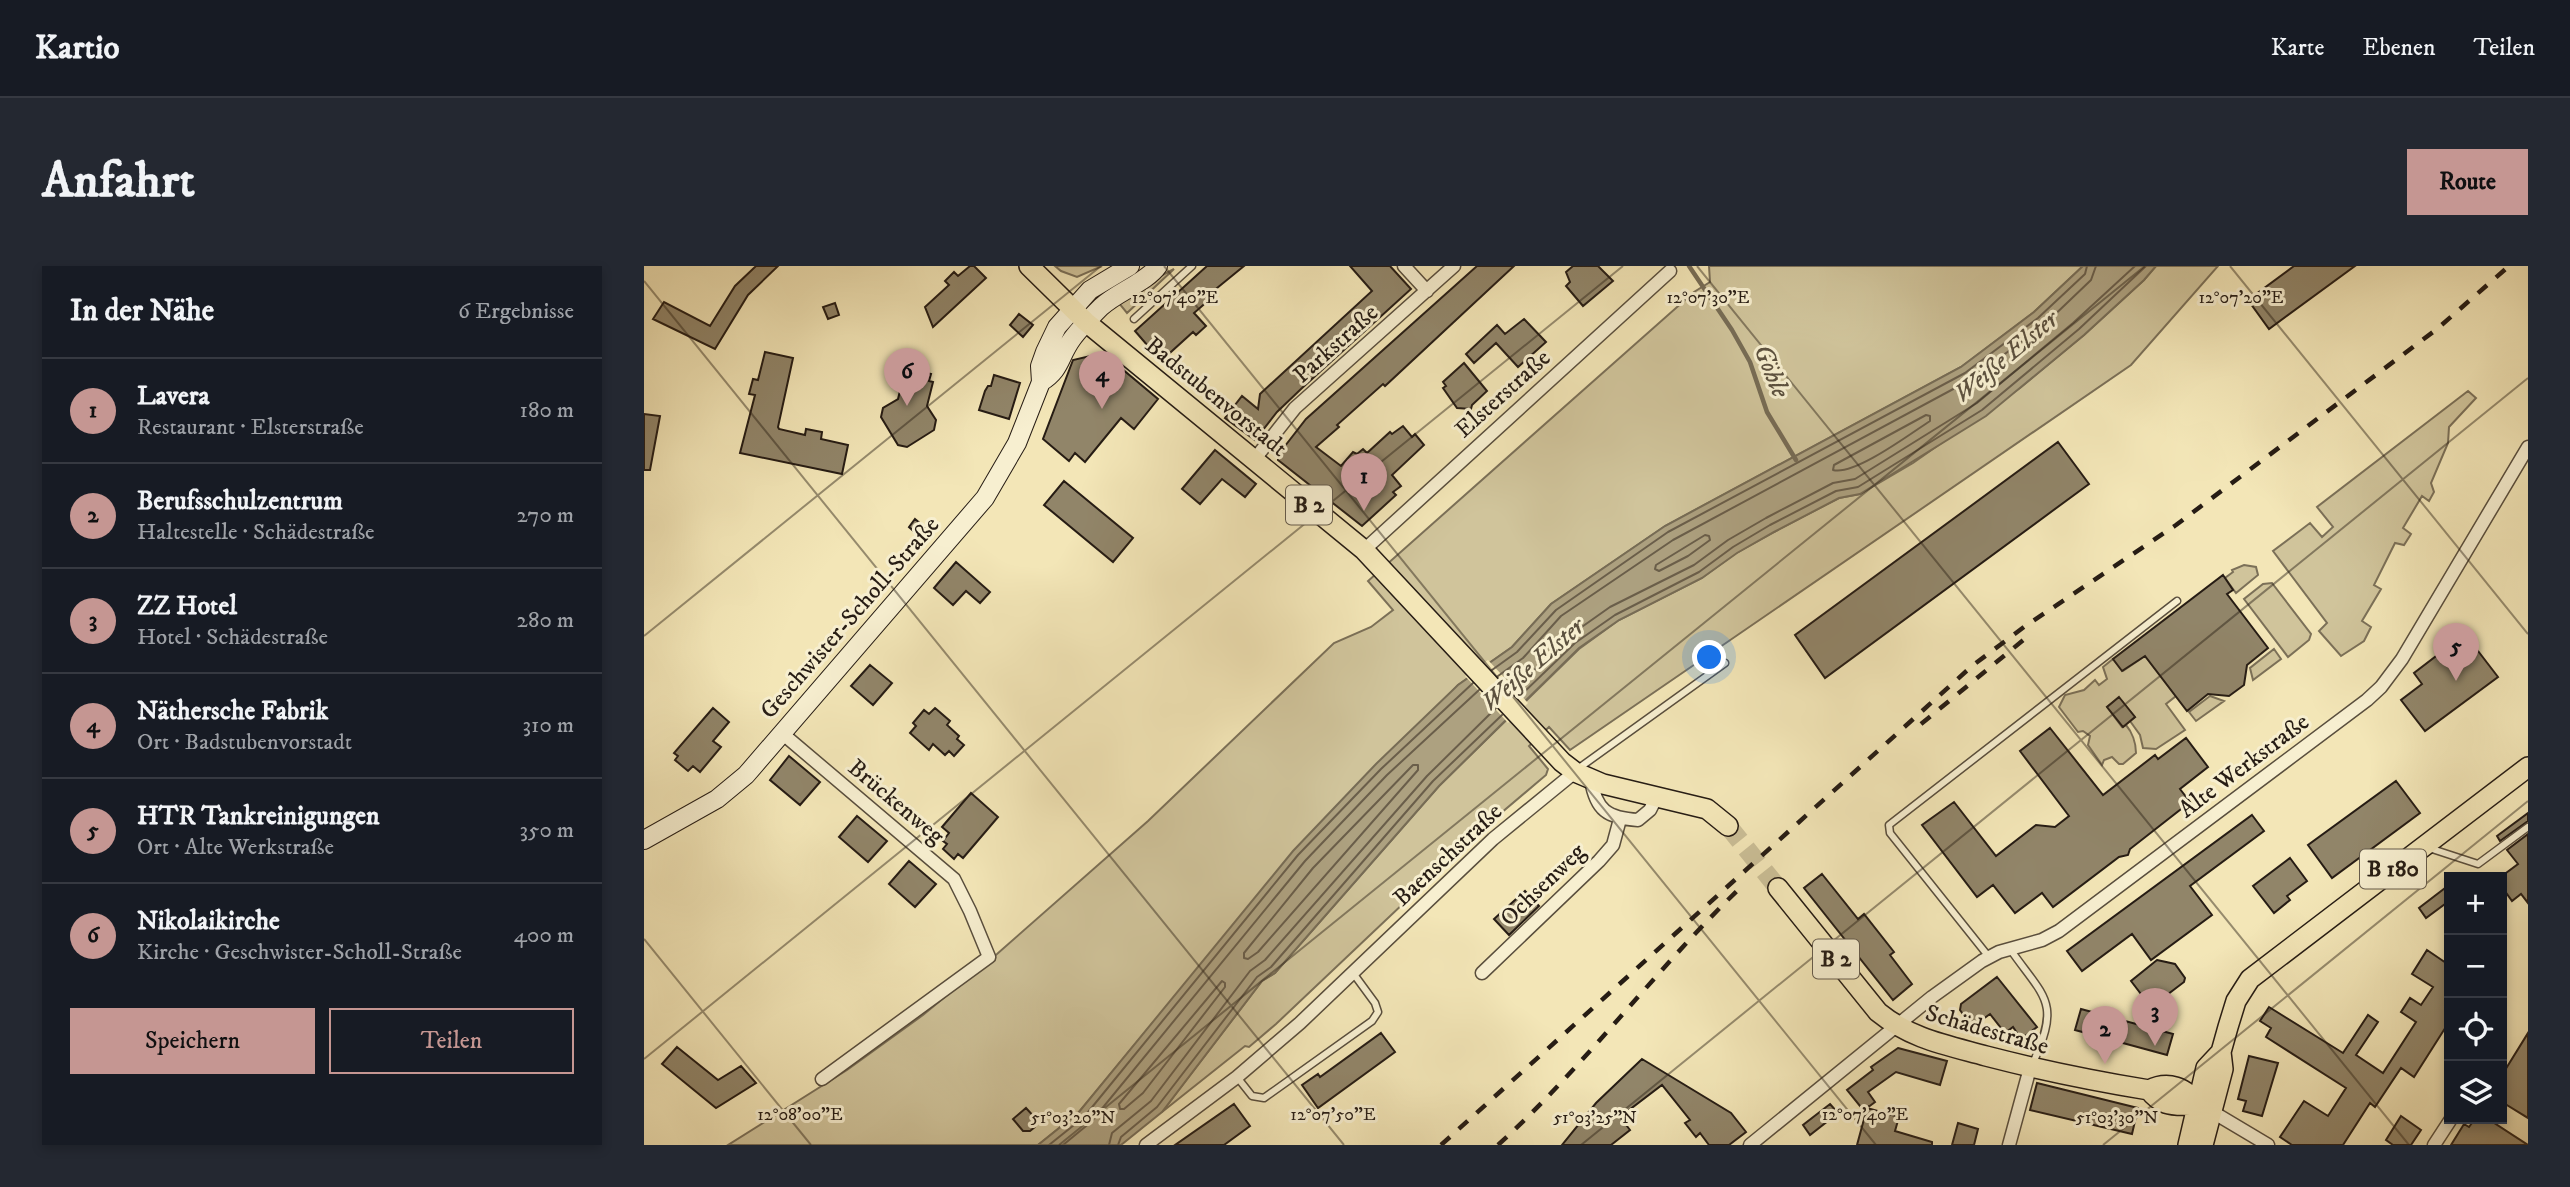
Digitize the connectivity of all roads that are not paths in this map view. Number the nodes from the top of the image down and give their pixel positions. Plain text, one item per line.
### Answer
1 (1029, 266) edge
2 (1130, 266) edge
3 (1158, 266) edge
4 (1192, 266) edge
5 (1404, 266) edge
6 (1454, 266) edge
7 (1670, 271) dead end
8 (1427, 291) junction
9 (1079, 315) junction
10 (1134, 319) dead end
11 (2528, 447) edge
12 (1254, 460) junction
13 (1364, 550) junction
14 (2177, 601) dead end
15 (1725, 663) dead end
16 (783, 734) junction
17 (2528, 767) edge
18 (1583, 776) junction
19 (1657, 796) junction
20 (1620, 819) junction
21 (1728, 826) tunnel mouth
22 (2528, 827) edge
23 (644, 840) edge
24 (2424, 845) junction
25 (1778, 888) tunnel mouth
26 (2010, 949) junction
27 (1989, 957) junction
28 (1353, 973) junction
29 (1482, 973) dead end
30 (1896, 1027) junction
31 (2030, 1068) junction
32 (1237, 1077) junction
33 (822, 1079) dead end
34 (2204, 1108) junction
35 (2448, 1124) edge
36 (1146, 1145) edge
37 (1750, 1145) edge
38 (2009, 1145) edge
39 (2188, 1145) edge
40 (2203, 1145) edge
41 (2268, 1145) edge
42 (2434, 1145) edge

1 - 9 main road, Badstubenvorstadt / B 2
2 - 9 street
3 - 9 street
4 - 10 lane
5 - 8 street
6 - 8 street, Parkstraße
7 - 13 street, Elsterstraße
8 - 12 street, Parkstraße
9 - 12 main road, Badstubenvorstadt / B 2
9 - 16 street, Geschwister-Scholl-Straße
11 - 26 street, Alte Werkstraße
12 - 13 main road, Badstubenvorstadt / B 2
13 - 18 main road, Badstubenvorstadt / B 2
14 - 27 lane
15 - 18 lane
16 - 23 street, Geschwister-Scholl-Straße
16 - 33 street, Brückenweg
17 - 24 main road, B 180
18 - 19 main road, B 2
18 - 20 street
18 - 28 street, Baenschstraße
19 - 20 street
19 - 21 main road, B 2
20 - 29 street, Ochsenweg
22 - 24 lane
24 - 34 main road, B 180
25 - 30 main road, Schädestraße / B 2
26 - 27 street, Alte Werkstraße
26 - 31 lane
27 - 30 street, Alte Werkstraße
28 - 32 street, Baenschstraße
28 - 32 lane
30 - 31 main road, Schädestraße / B 2
30 - 37 street, Schädestraße
31 - 34 main road, Schädestraße / B 2
31 - 38 street
32 - 36 street, Baenschstraße
34 - 39 main road
34 - 40 main road
34 - 41 street
35 - 42 street

